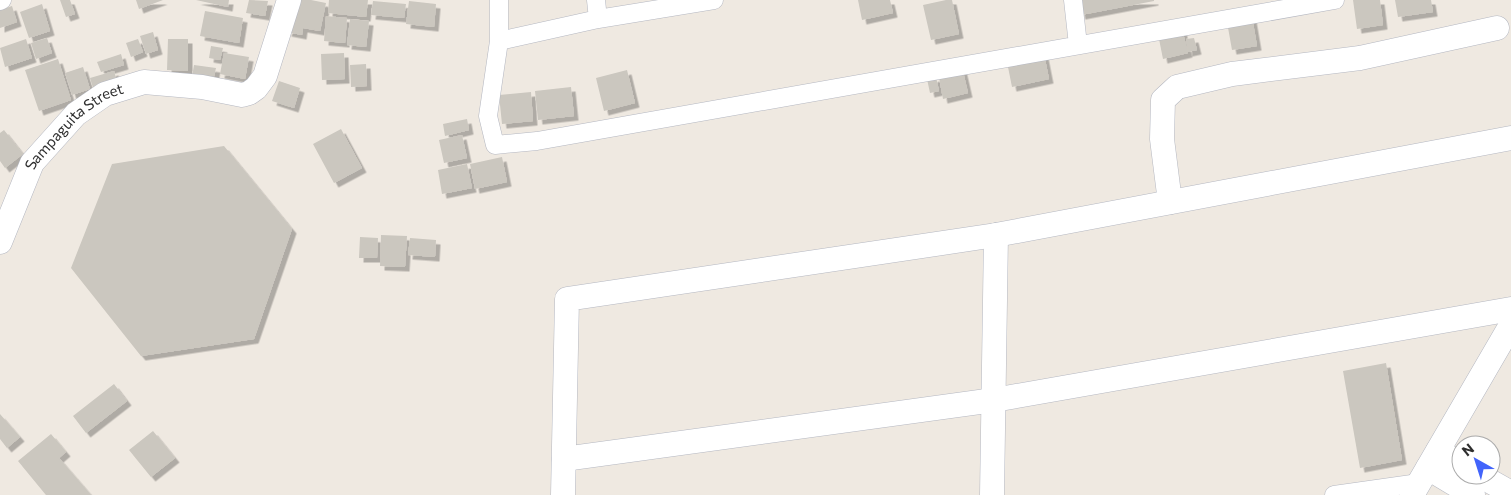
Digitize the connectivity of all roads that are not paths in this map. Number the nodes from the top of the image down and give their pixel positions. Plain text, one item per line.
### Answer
1 (289, 0) edge
2 (499, 0) edge
3 (596, 0) edge
4 (714, 0) edge
5 (1073, 0) edge
6 (1335, 0) edge
7 (598, 19) junction
8 (1497, 28) dead end
9 (499, 41) junction
10 (1078, 46) junction
11 (1511, 138) edge
12 (1170, 202) junction
13 (996, 235) junction
14 (0, 242) edge
15 (1511, 309) edge
16 (1511, 325) edge
17 (994, 400) junction
18 (564, 459) junction
19 (1451, 467) edge
20 (1424, 474) edge
21 (1497, 485) edge
22 (1511, 493) edge
23 (563, 495) edge
24 (992, 495) edge
25 (1334, 495) edge
26 (1473, 495) edge

1 - 14 street, Sampaguita Street
2 - 9 street
3 - 7 street
4 - 7 street
5 - 10 street
6 - 10 street
7 - 9 street
8 - 12 street
9 - 10 street
11 - 12 street
12 - 13 street
13 - 17 street
13 - 18 street
15 - 17 street
16 - 20 street
17 - 18 street
17 - 24 street
18 - 23 street
19 - 20 street
20 - 25 street
20 - 26 street
21 - 22 street

